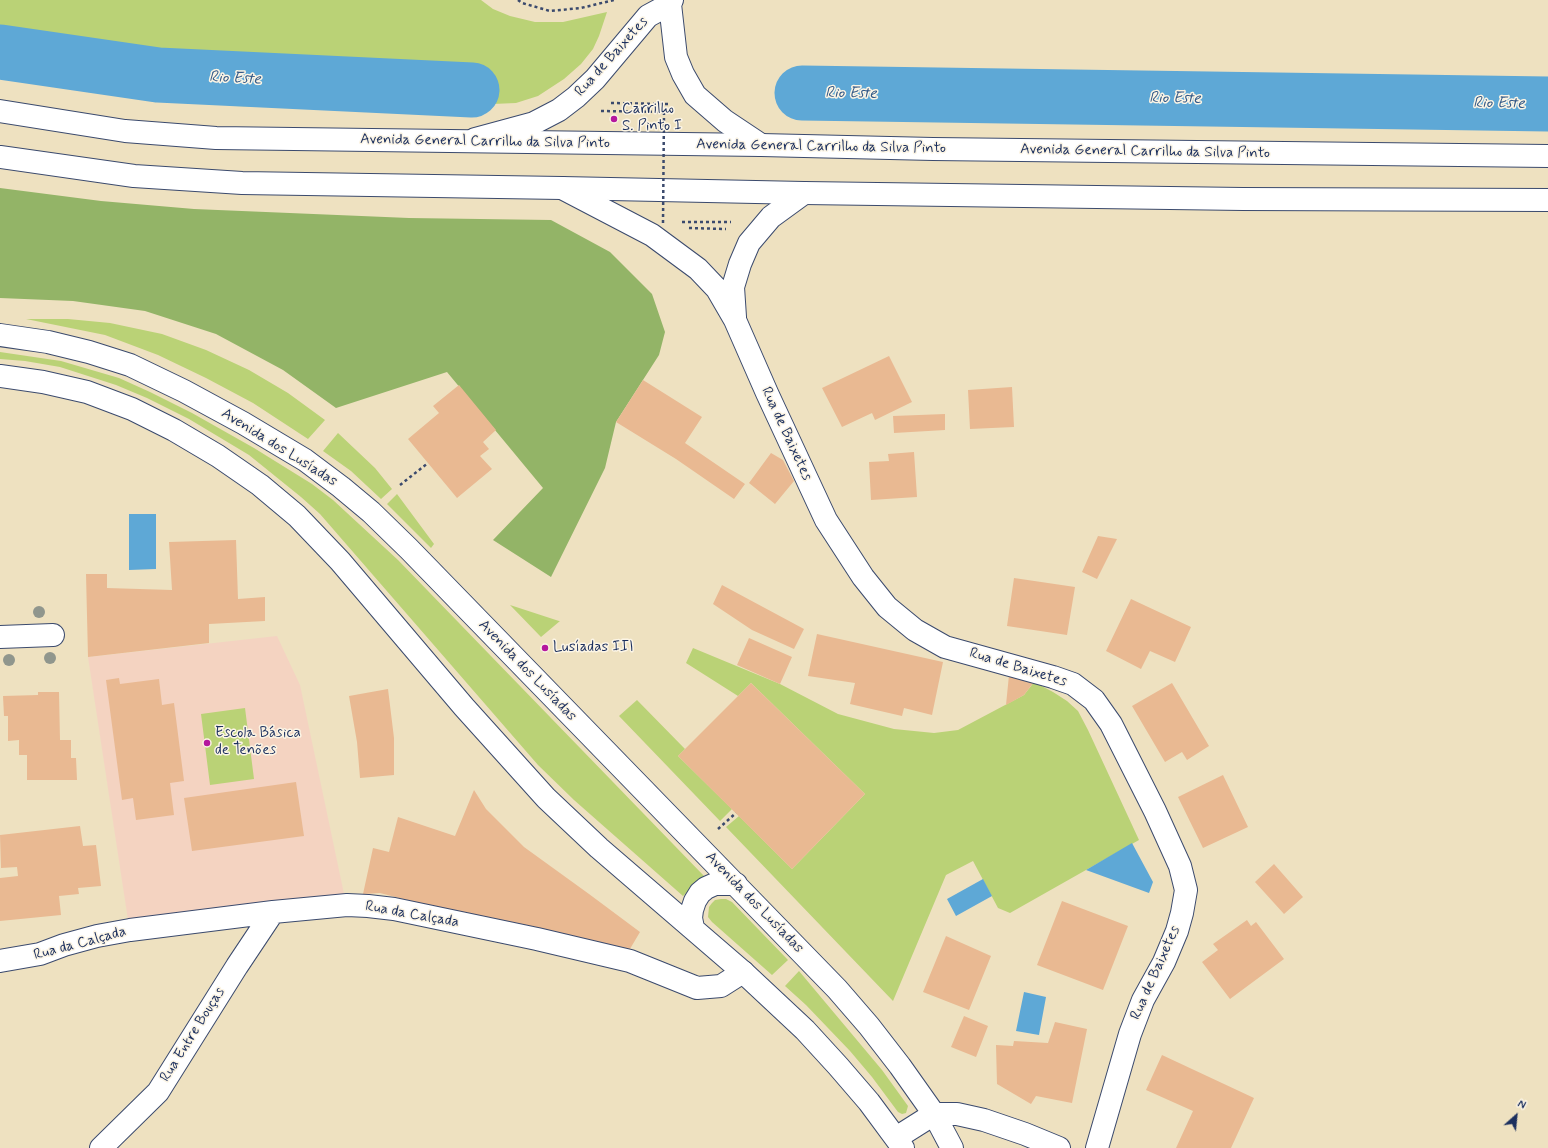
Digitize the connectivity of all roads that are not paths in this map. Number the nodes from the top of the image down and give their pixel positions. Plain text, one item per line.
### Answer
1 (671, 2) edge
2 (0, 111) edge
3 (465, 142) junction
4 (761, 145) junction
5 (1548, 156) edge
6 (0, 157) edge
7 (562, 188) junction
8 (804, 193) junction
9 (1548, 200) edge
10 (735, 320) junction
11 (0, 335) edge
12 (0, 376) edge
13 (53, 635) dead end
14 (0, 637) edge
15 (736, 884) junction
16 (273, 912) junction
17 (693, 928) junction
18 (0, 961) edge
19 (743, 972) junction
20 (934, 1114) junction
21 (900, 1143) edge
22 (101, 1148) edge
23 (952, 1148) edge
24 (1059, 1148) edge
25 (1098, 1148) edge

1 - 3 main road, Rua de Baixetes
1 - 4 main road, Rua de Baixetes
2 - 3 main road, Avenida General Carrilho da Silva Pinto
3 - 4 main road, Avenida General Carrilho da Silva Pinto
4 - 5 main road, Avenida General Carrilho da Silva Pinto
6 - 7 main road
7 - 8 main road
7 - 10 main road, Rua de Baixetes
8 - 9 main road
8 - 10 main road, Rua de Baixetes
10 - 25 main road, Rua de Baixetes
11 - 15 main road, Avenida dos Lusíadas
12 - 17 main road
13 - 14 main road
15 - 17 main road
15 - 20 main road, Avenida dos Lusíadas
16 - 18 main road, Rua da Calçada
16 - 19 main road, Rua da Calçada
16 - 22 main road, Rua Entre Bouças
17 - 19 main road
19 - 21 main road
20 - 21 main road
20 - 23 main road, Avenida dos Lusíadas
20 - 24 main road

